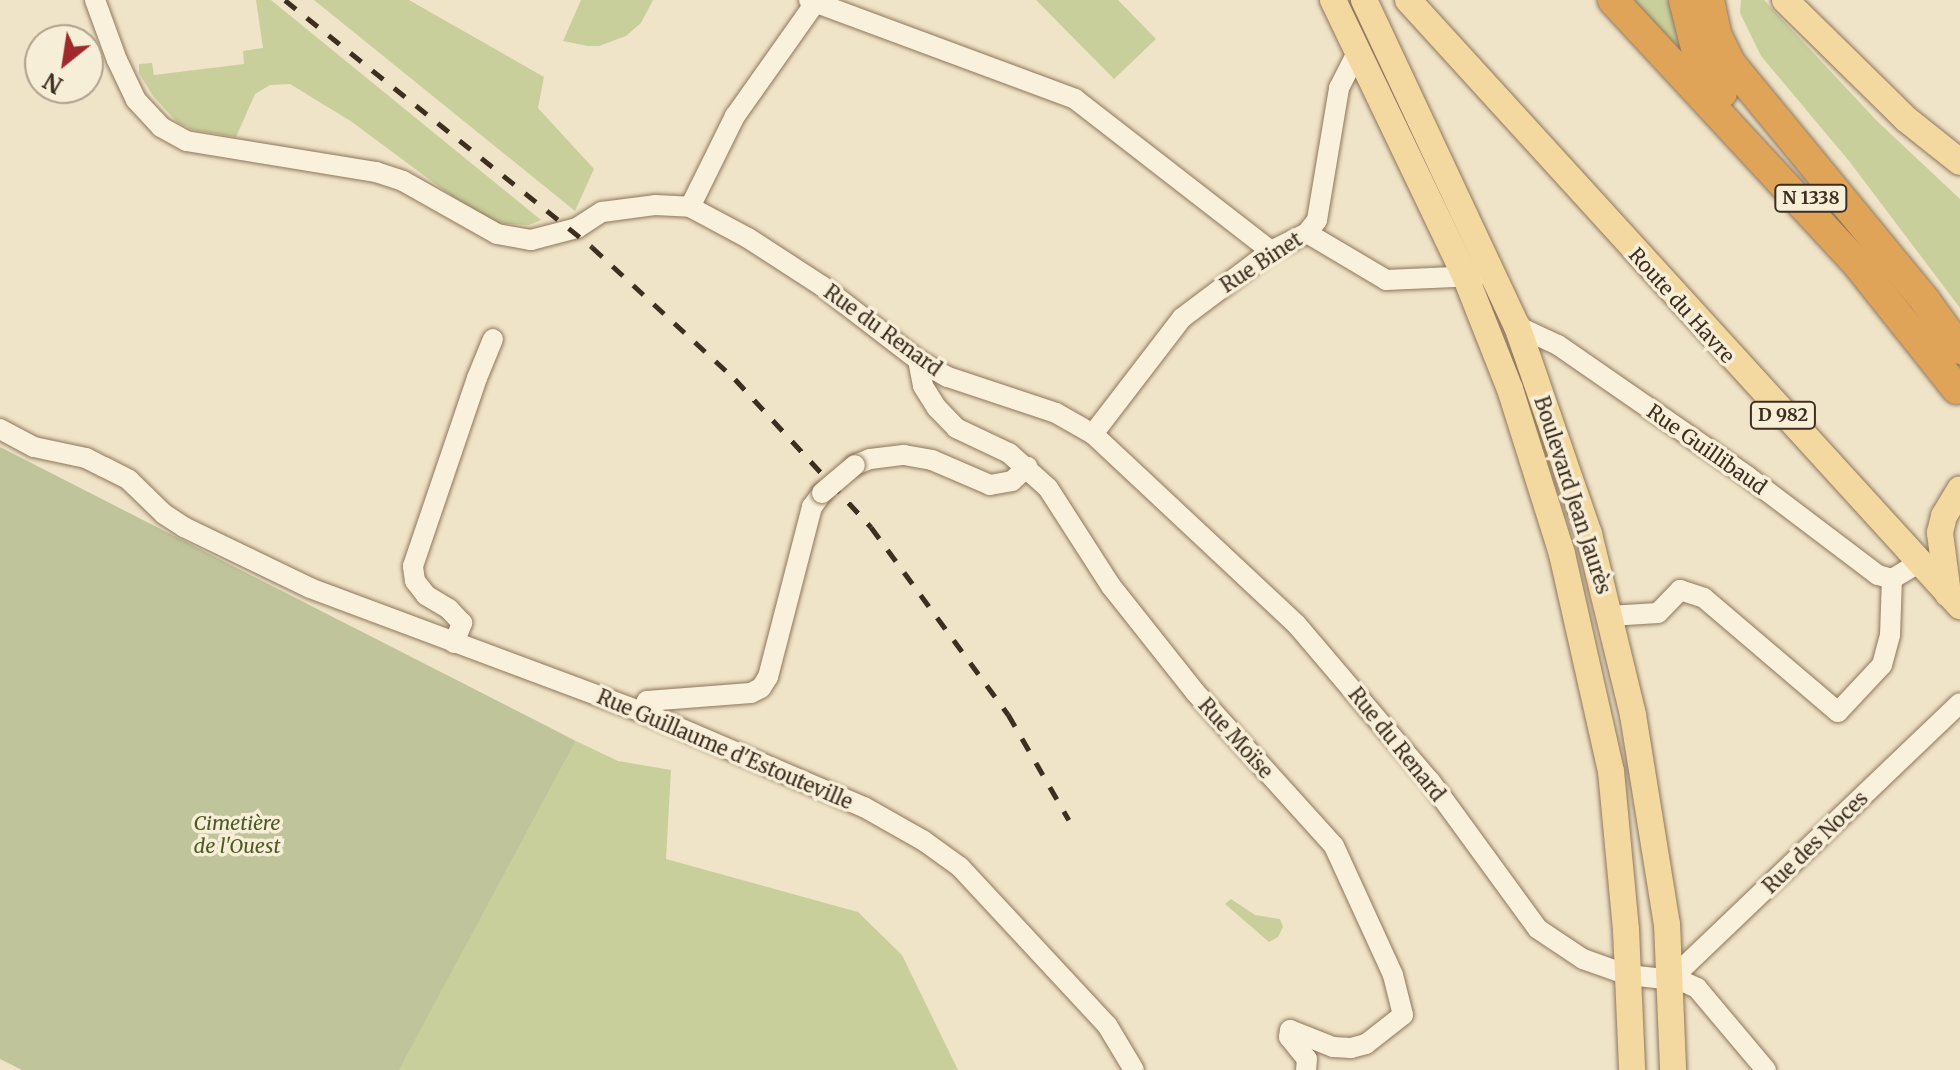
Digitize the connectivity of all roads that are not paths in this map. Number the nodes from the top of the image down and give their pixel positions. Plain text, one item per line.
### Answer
1 (95, 0) edge
2 (1333, 0) edge
3 (1364, 0) edge
4 (1408, 0) edge
5 (1613, 0) edge
6 (1684, 0) edge
7 (1709, 0) edge
8 (1730, 0) edge
9 (1785, 0) edge
10 (813, 1) edge
11 (1357, 53) junction
12 (1960, 162) edge
13 (690, 207) junction
14 (1307, 233) junction
15 (1271, 251) junction
16 (1493, 269) junction
17 (1466, 278) junction
18 (1517, 326) junction
19 (493, 339) dead end
20 (1960, 343) edge
21 (1960, 349) edge
22 (918, 360) junction
23 (1959, 391) edge
24 (0, 429) edge
25 (1093, 434) junction
26 (1027, 467) junction
27 (1960, 489) edge
28 (1919, 563) junction
29 (1892, 579) junction
30 (1954, 600) edge
31 (1610, 616) junction
32 (454, 643) junction
33 (1960, 703) edge
34 (642, 712) junction
35 (1649, 978) junction
36 (1134, 1070) edge
37 (1306, 1070) edge
38 (1632, 1070) edge
39 (1673, 1070) edge
40 (1766, 1070) edge

1 - 13 street, Rue du Renard
2 - 11 main road, Boulevard Jean Jaurès
3 - 16 main road, Boulevard Jean Jaurès
4 - 28 main road, Route du Havre / D 982
5 - 23 highway
6 - 23 highway, N 1338
7 - 21 highway
8 - 20 highway
9 - 12 main road
10 - 13 street
10 - 15 street
11 - 14 street, Rue Binet
11 - 17 main road, Boulevard Jean Jaurès
13 - 22 street, Rue du Renard
14 - 15 street, Rue Binet
14 - 17 street
15 - 25 street, Rue Binet
16 - 17 street
16 - 18 main road, Boulevard Jean Jaurès
17 - 35 main road, Boulevard Jean Jaurès
18 - 29 street, Rue Guillibaud
18 - 31 main road, Boulevard Jean Jaurès
19 - 32 street
22 - 25 street, Rue du Renard
22 - 26 street, Rue Moïse
24 - 32 street, Rue Guillaume d'Estouteville
25 - 35 street, Rue du Renard
26 - 34 street, bridge
26 - 37 street, Rue Moïse
27 - 30 main road
28 - 29 street
28 - 30 main road, Route du Havre / D 982
29 - 31 street
31 - 35 main road, Boulevard Jean Jaurès
32 - 34 street, Rue Guillaume d'Estouteville
33 - 35 street, Rue des Noces
34 - 36 street, Rue Guillaume d'Estouteville
35 - 38 main road, Boulevard Jean Jaurès
35 - 39 main road, Boulevard Jean Jaurès
35 - 40 street, Rue du Renard

